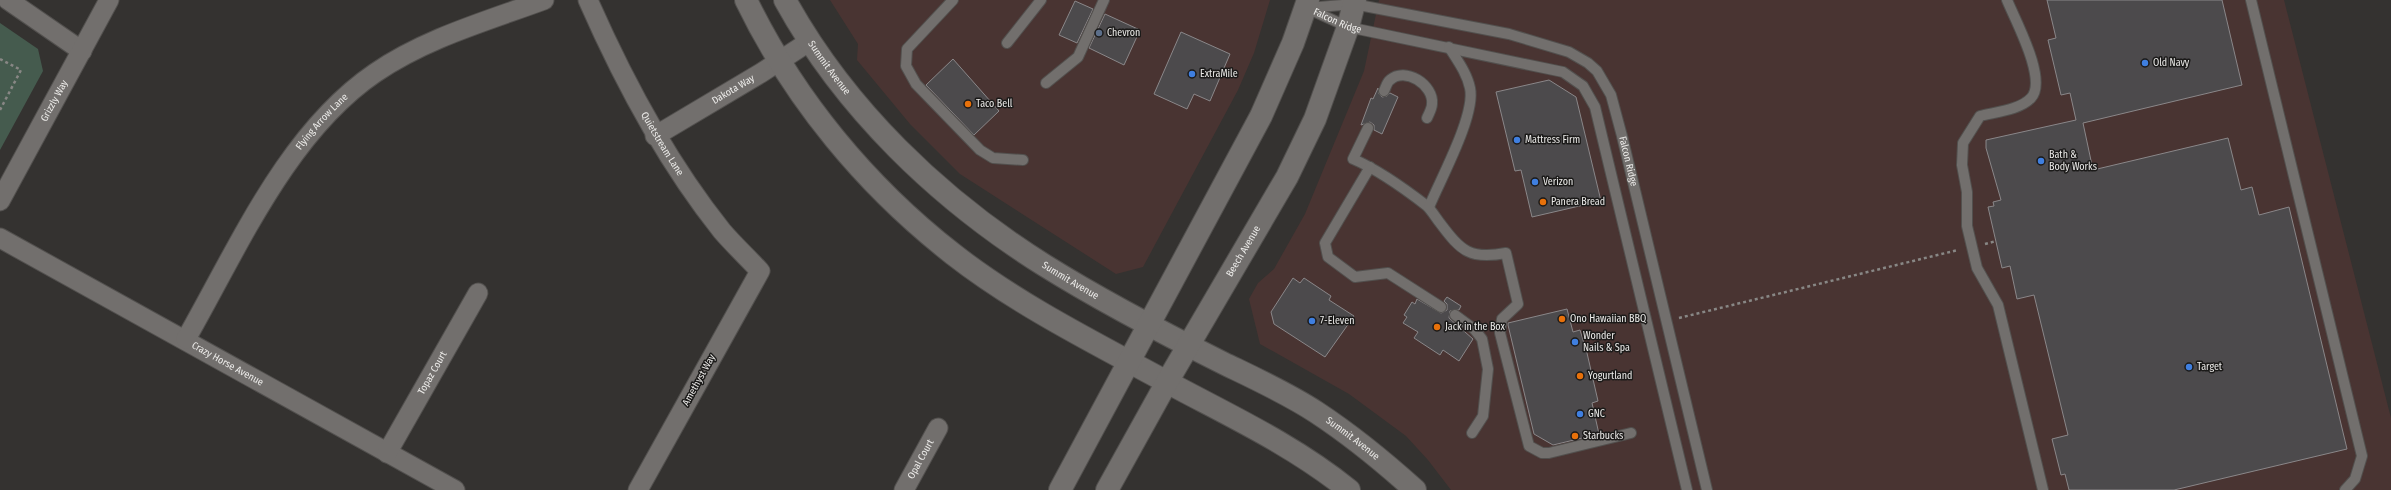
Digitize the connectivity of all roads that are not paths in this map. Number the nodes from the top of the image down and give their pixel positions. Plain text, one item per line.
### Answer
1 (8, 0) edge
2 (109, 0) edge
3 (544, 0) edge
4 (588, 0) edge
5 (746, 0) edge
6 (785, 0) edge
7 (953, 0) edge
8 (1041, 0) edge
9 (1104, 0) edge
10 (2007, 0) edge
11 (2251, 0) edge
12 (1354, 2) edge
13 (1307, 4) edge
14 (1348, 27) junction
15 (810, 40) junction
16 (1007, 43) dead end
17 (1449, 47) junction
18 (82, 51) junction
19 (779, 61) junction
20 (1046, 83) dead end
21 (1384, 91) dead end
22 (1427, 118) dead end
23 (1368, 128) dead end
24 (656, 136) junction
25 (1023, 160) dead end
26 (1370, 167) junction
27 (0, 201) edge
28 (1429, 207) junction
29 (0, 238) edge
30 (760, 271) joint
31 (478, 293) dead end
32 (1441, 307) dead end
33 (1455, 315) dead end
34 (1149, 324) junction
35 (186, 339) junction
36 (1190, 345) junction
37 (1129, 361) junction
38 (1167, 382) junction
39 (938, 428) dead end
40 (1472, 433) dead end
41 (1631, 433) dead end
42 (387, 453) junction
43 (455, 490) edge
44 (638, 490) edge
45 (904, 490) edge
46 (1060, 490) edge
47 (1107, 490) edge
48 (1349, 490) edge
49 (1415, 490) edge
50 (1688, 490) edge
51 (1707, 490) edge
52 (2043, 490) edge
53 (2345, 490) edge

1 - 18 street
2 - 18 street, Grizzly Way
3 - 35 street, Flying Arrow Lane
4 - 24 street, Quietstream Lane
5 - 19 main road
6 - 15 main road, Summit Avenue
7 - 25 lane
8 - 16 lane
9 - 20 lane
10 - 52 lane
11 - 53 lane
12 - 13 lane, Falcon Ridge
12 - 14 main road, Beech Avenue
12 - 51 lane, Falcon Ridge
13 - 14 lane, Falcon Ridge
13 - 34 main road
14 - 17 lane, Falcon Ridge
14 - 36 main road, Beech Avenue
15 - 19 street, Dakota Way
15 - 34 main road, Summit Avenue
17 - 28 lane
17 - 50 lane, Falcon Ridge
18 - 27 street, Grizzly Way
19 - 24 street, Dakota Way
19 - 37 main road
21 - 22 lane
23 - 26 lane
24 - 30 street, Quietstream Lane
26 - 28 lane
26 - 32 lane
28 - 41 lane
29 - 35 street, Crazy Horse Avenue
30 - 44 street, Amethyst Way
31 - 42 street, Topaz Court
33 - 40 lane
34 - 36 main road, Summit Avenue
34 - 37 main road
35 - 42 street, Crazy Horse Avenue
36 - 38 main road, Beech Avenue
36 - 49 main road, Summit Avenue
37 - 38 main road
37 - 46 main road
38 - 47 main road, Beech Avenue
38 - 48 main road
39 - 45 street, Opal Court
42 - 43 street, Crazy Horse Avenue

